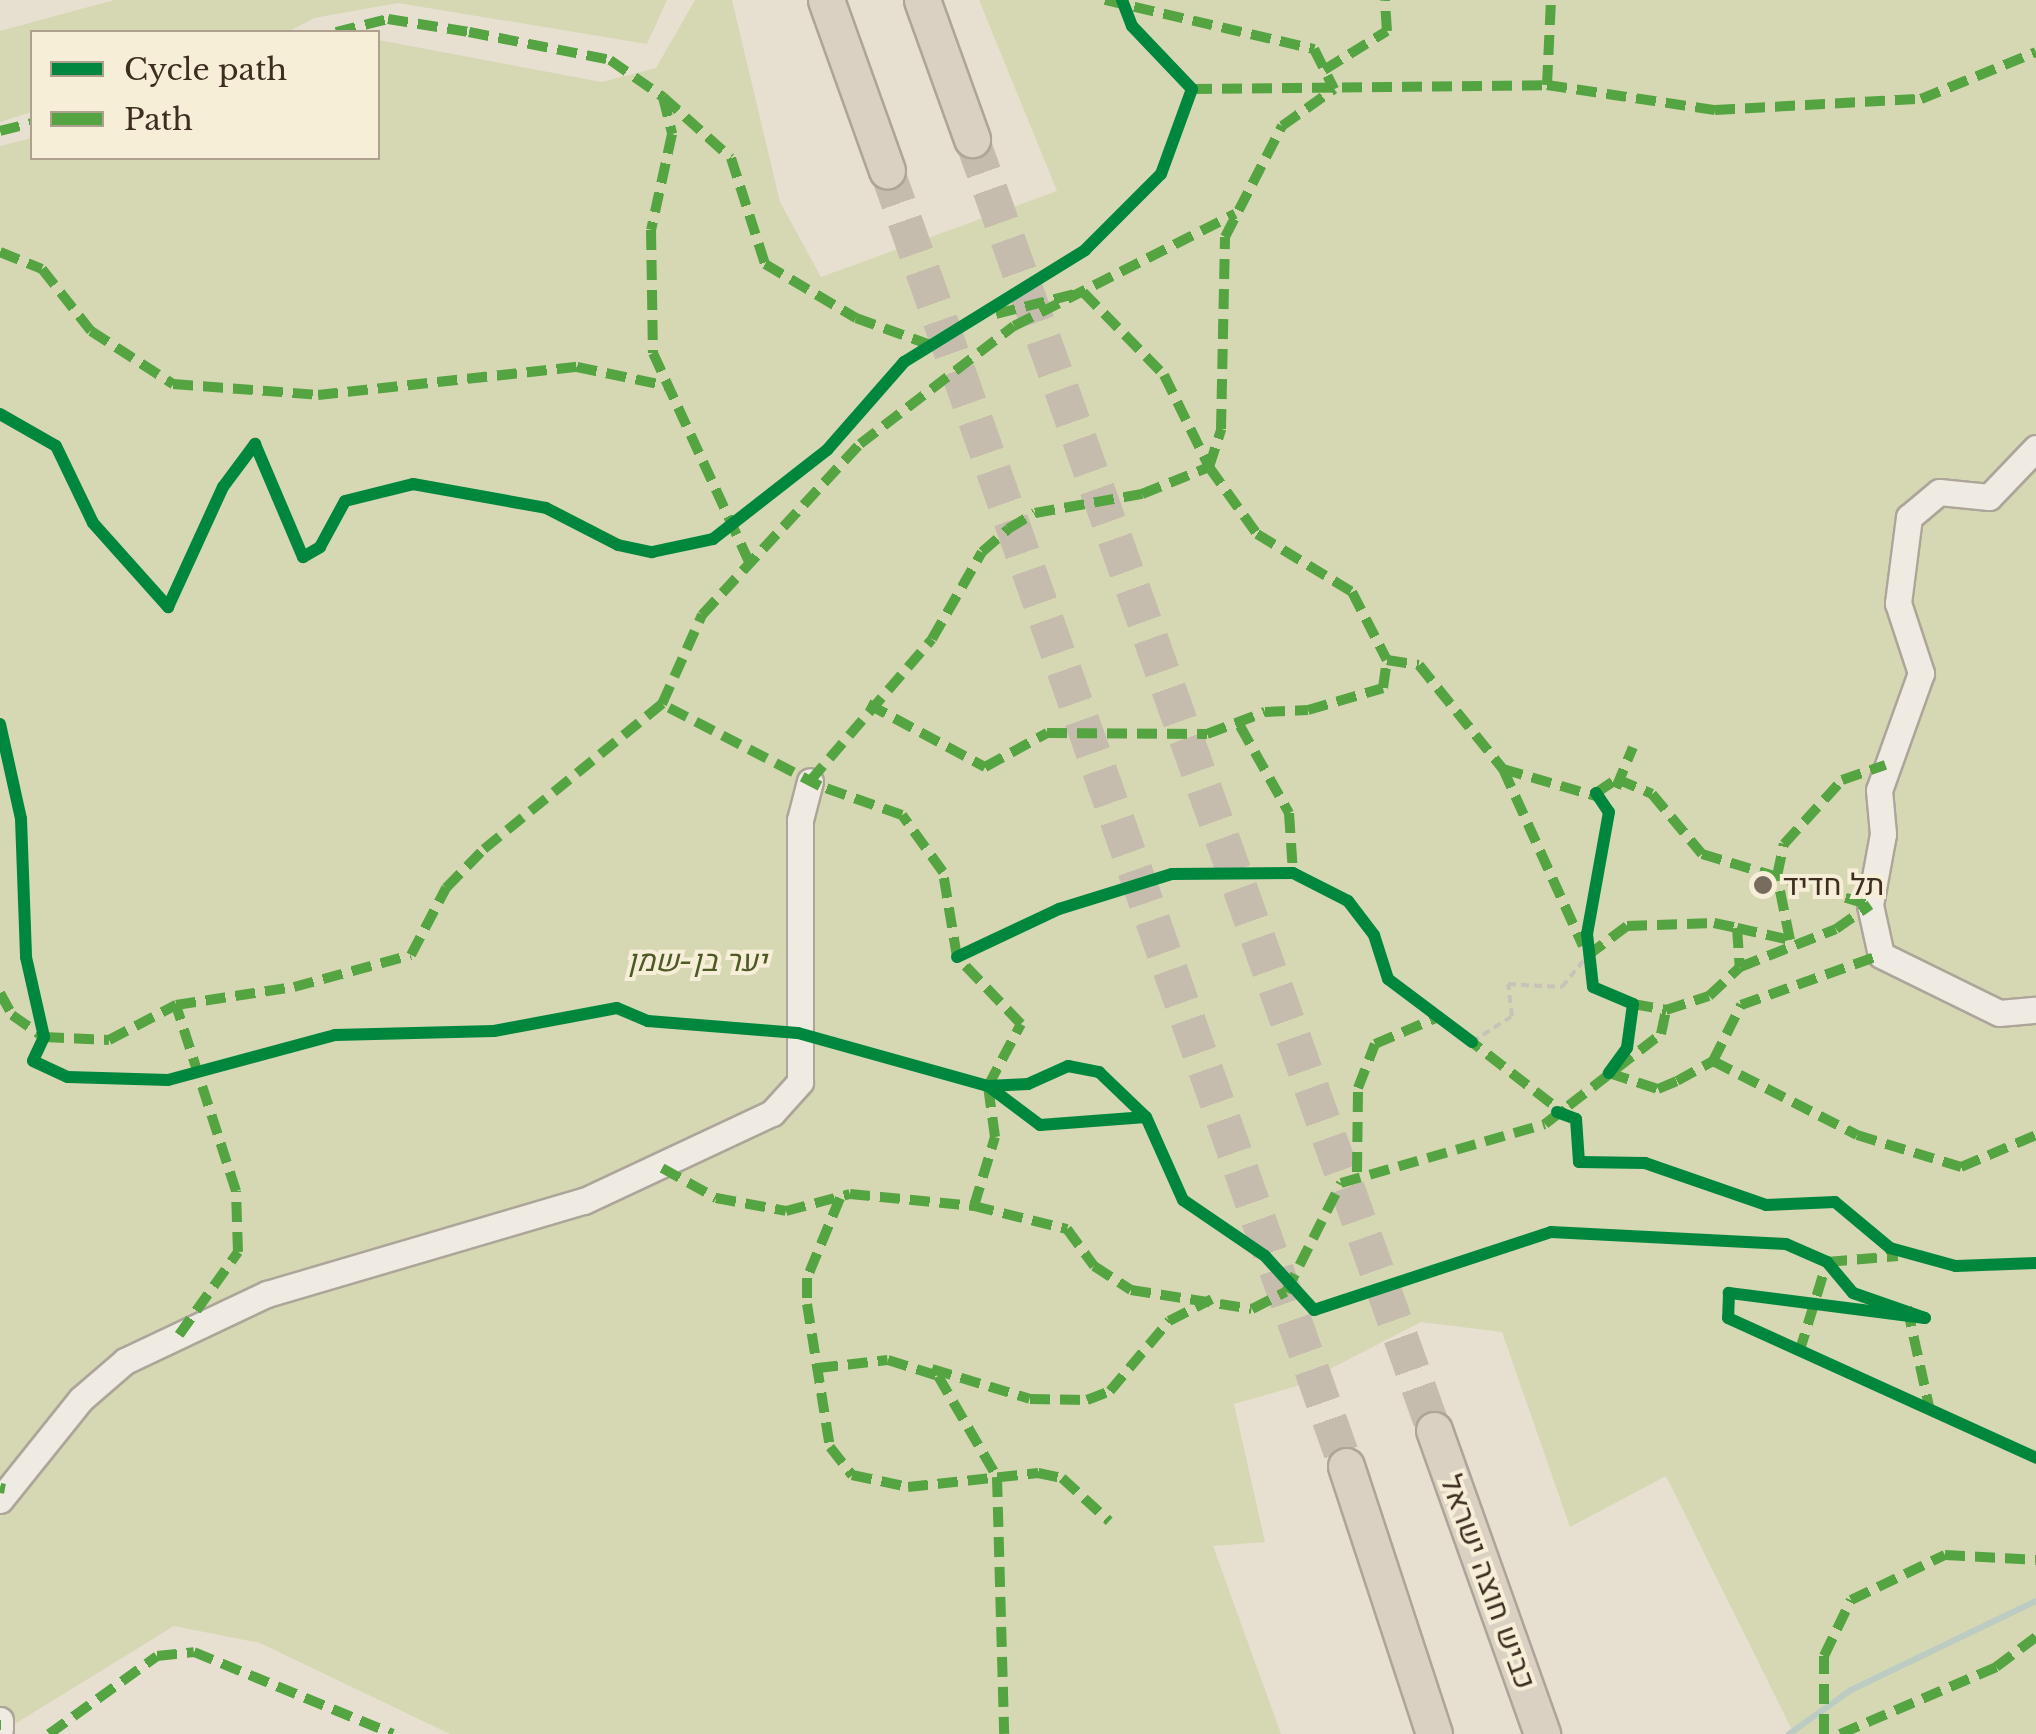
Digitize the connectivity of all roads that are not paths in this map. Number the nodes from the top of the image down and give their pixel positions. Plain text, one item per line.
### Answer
1 (826, 0) edge
2 (922, 0) edge
3 (972, 139) tunnel mouth
4 (887, 170) tunnel mouth
5 (2036, 448) edge
6 (810, 781) dead end
7 (2036, 1010) edge
8 (1434, 1430) tunnel mouth
9 (1346, 1466) tunnel mouth
10 (0, 1500) edge
11 (0, 1720) edge
12 (0, 1729) edge
13 (1434, 1734) edge
14 (1542, 1734) edge

1 - 4 highway
2 - 3 highway
5 - 7 street
6 - 10 street
8 - 14 highway, כביש חוצה ישראל
9 - 13 highway
11 - 12 street

